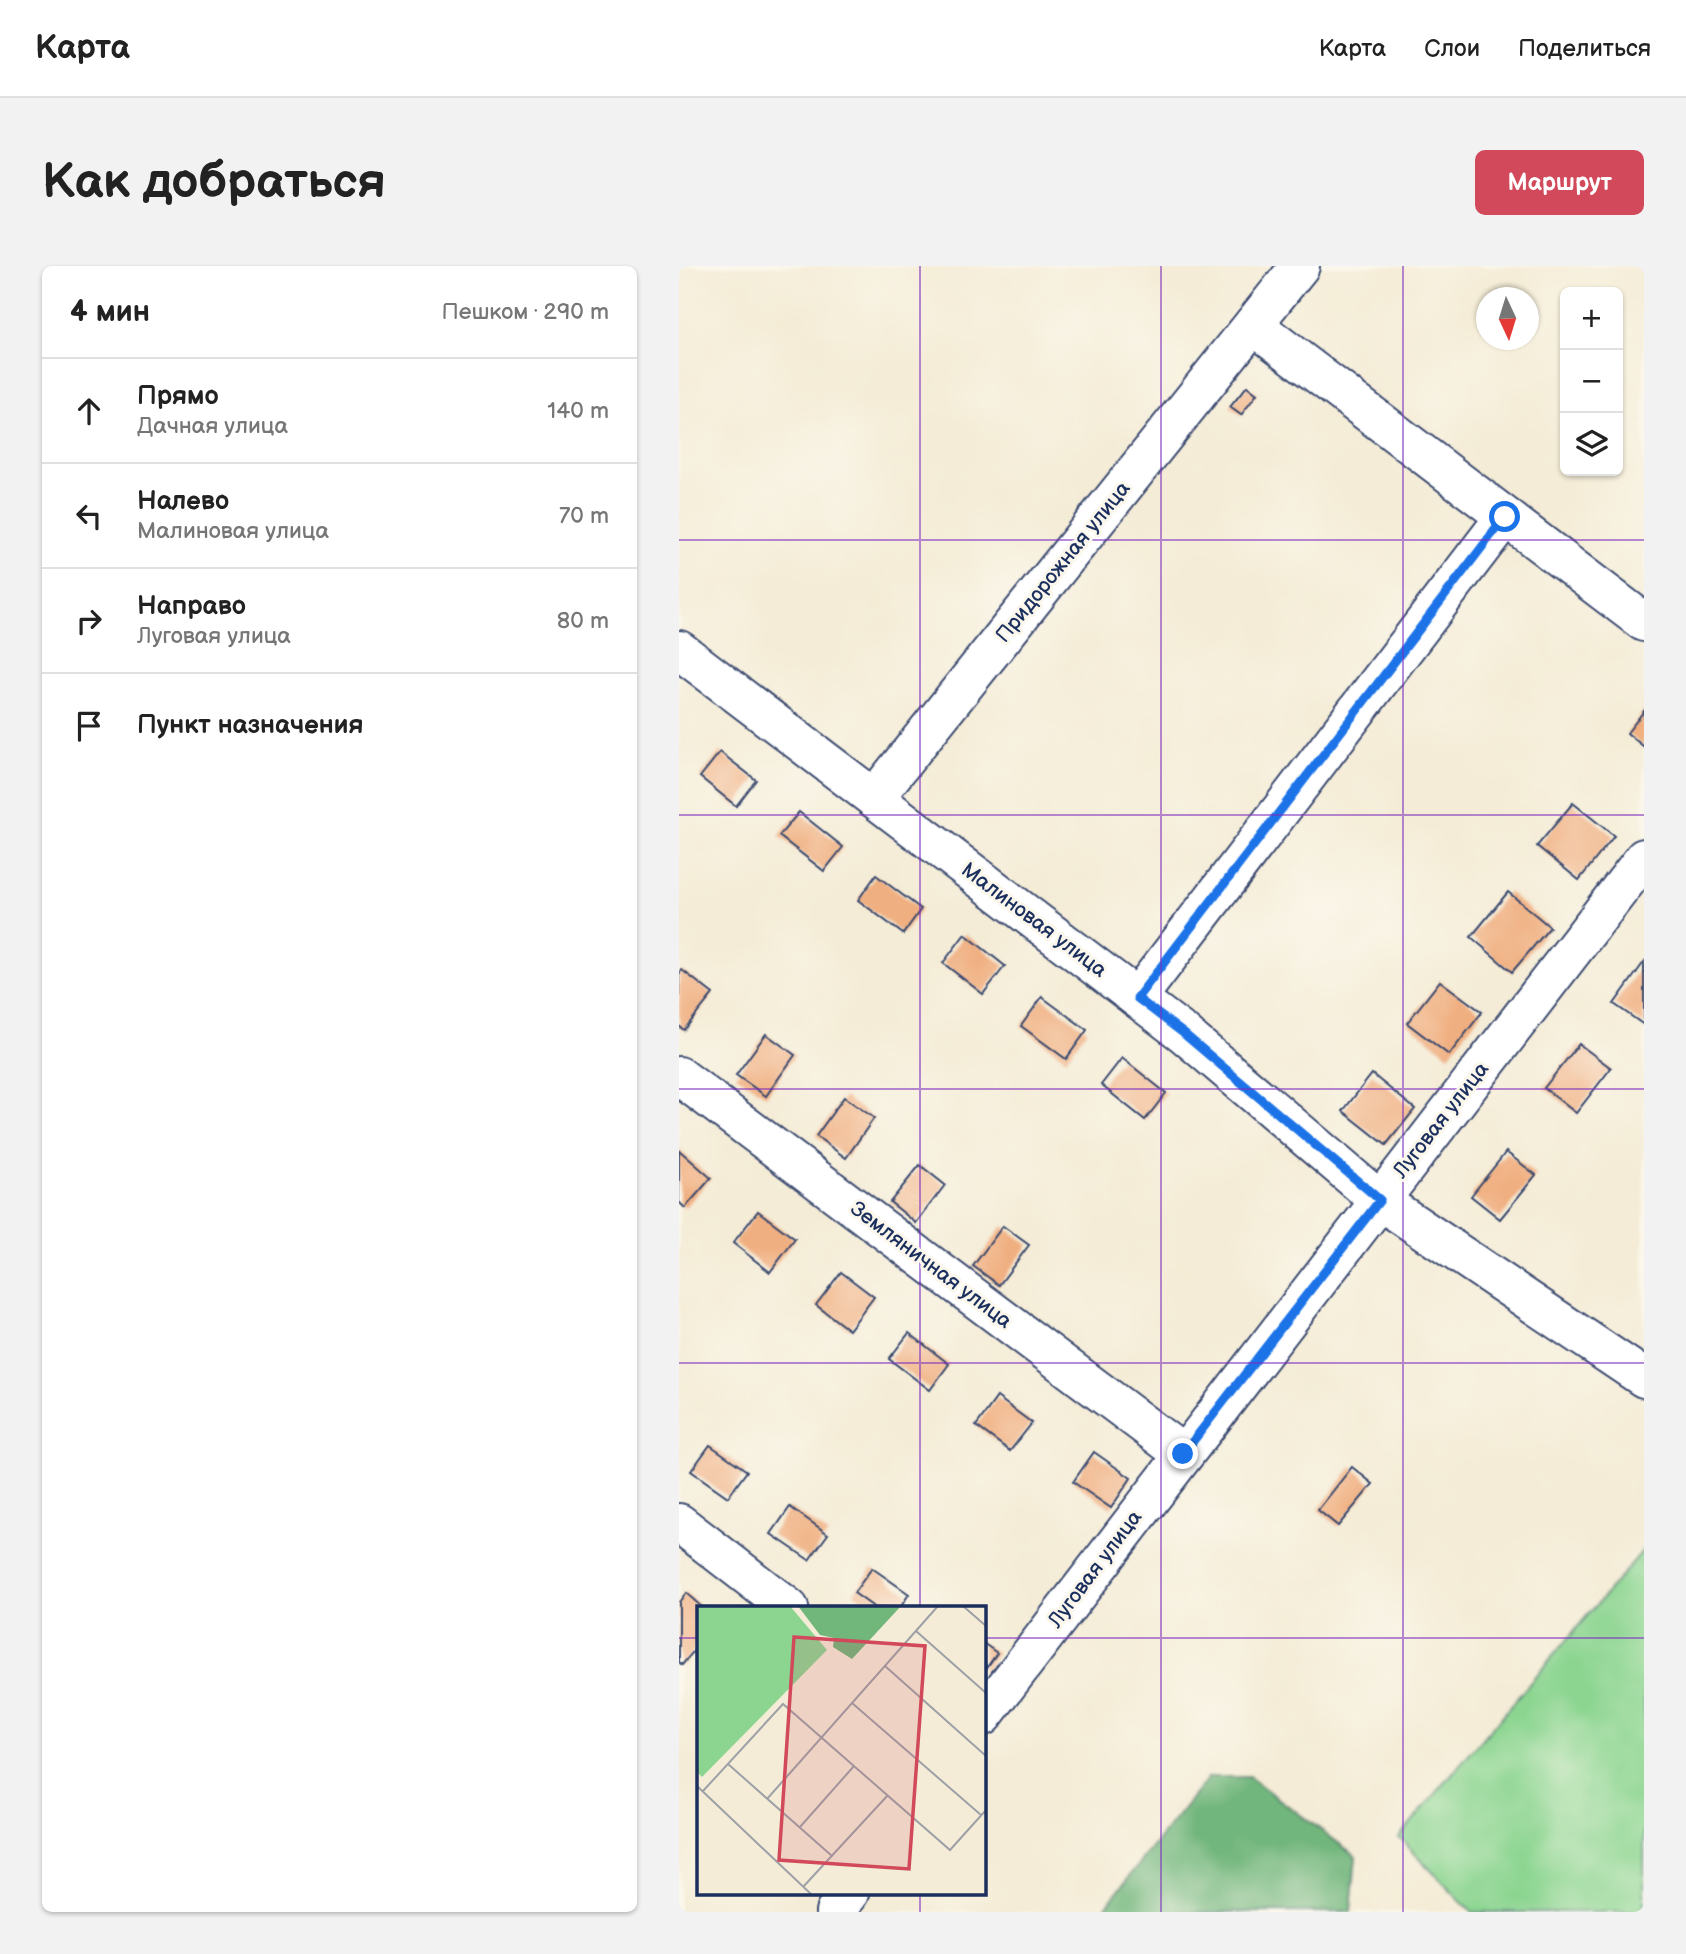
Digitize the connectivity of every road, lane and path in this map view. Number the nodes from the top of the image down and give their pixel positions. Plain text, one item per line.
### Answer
1 (1300, 266) edge
2 (1253, 325) junction
3 (1505, 517) junction
4 (1644, 622) edge
5 (679, 650) edge
6 (874, 798) junction
7 (1644, 858) edge
8 (1137, 998) junction
9 (679, 1076) edge
10 (1380, 1200) junction
11 (1644, 1378) edge
12 (1183, 1454) junction
13 (679, 1523) edge
14 (786, 1606) edge
15 (985, 1713) edge
16 (848, 1895) edge
17 (835, 1912) edge

1 - 2 lane, Придорожная улица
2 - 3 lane
2 - 6 lane, Придорожная улица
3 - 4 lane
3 - 8 lane
5 - 6 lane, Малиновая улица
6 - 8 lane, Малиновая улица
7 - 10 lane, Луговая улица
8 - 10 lane, Малиновая улица
9 - 12 lane, Земляничная улица
10 - 11 lane, Малиновая улица
10 - 12 lane, Луговая улица
12 - 15 lane, Луговая улица
13 - 14 lane
16 - 17 lane

